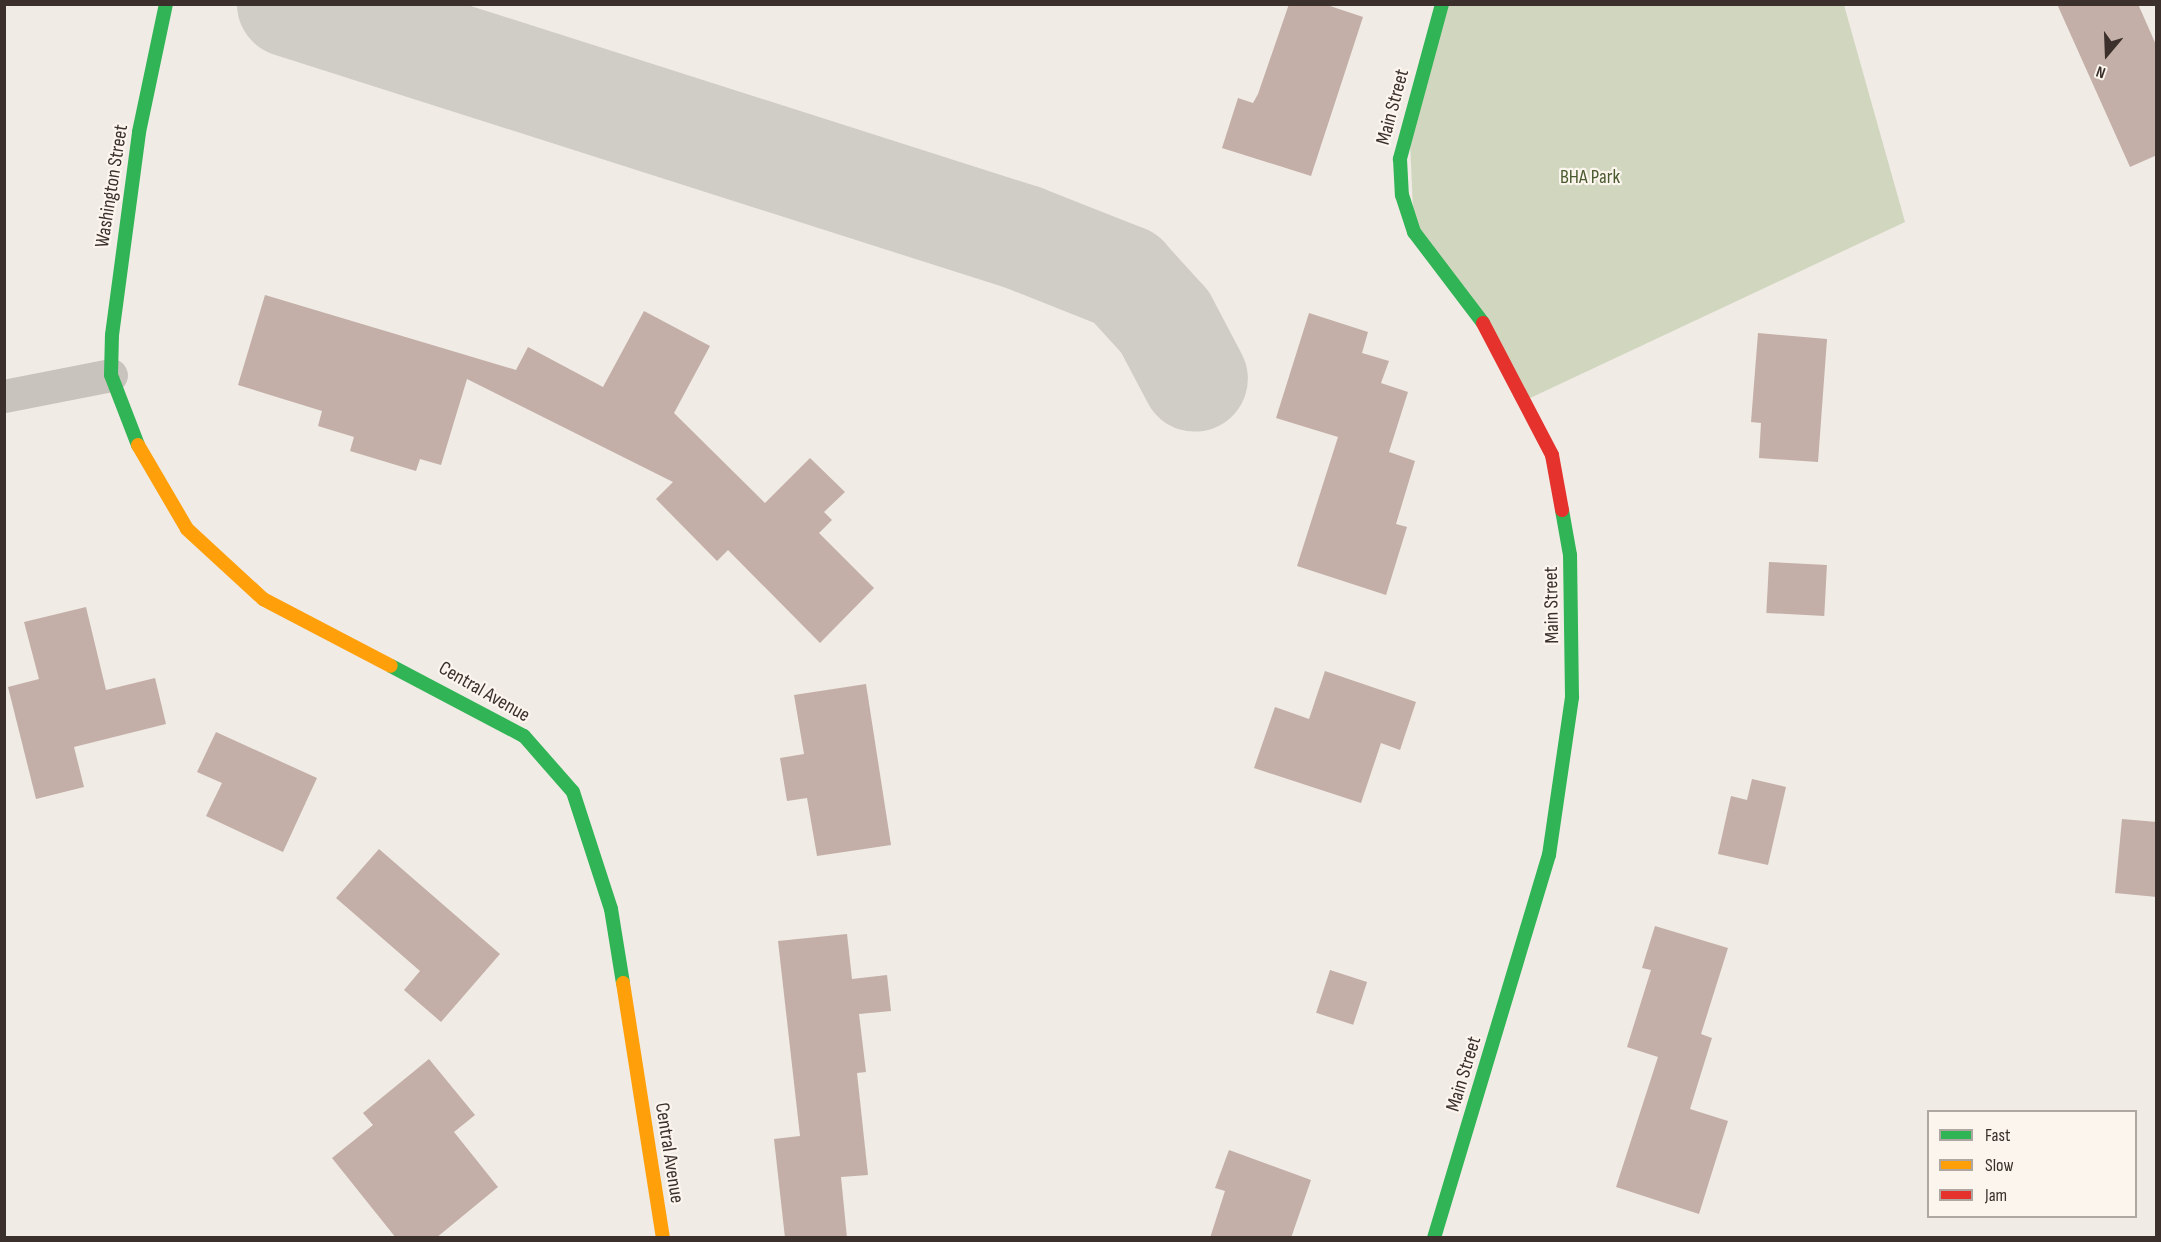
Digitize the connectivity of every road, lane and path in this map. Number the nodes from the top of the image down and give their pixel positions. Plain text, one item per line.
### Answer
1 (166, 4) edge
2 (1442, 4) edge
3 (111, 375) junction
4 (4, 396) edge
5 (663, 1238) edge
6 (1434, 1238) edge

1 - 3 street, Washington Street
2 - 6 street, Main Street
3 - 4 street
3 - 5 street, Central Avenue

